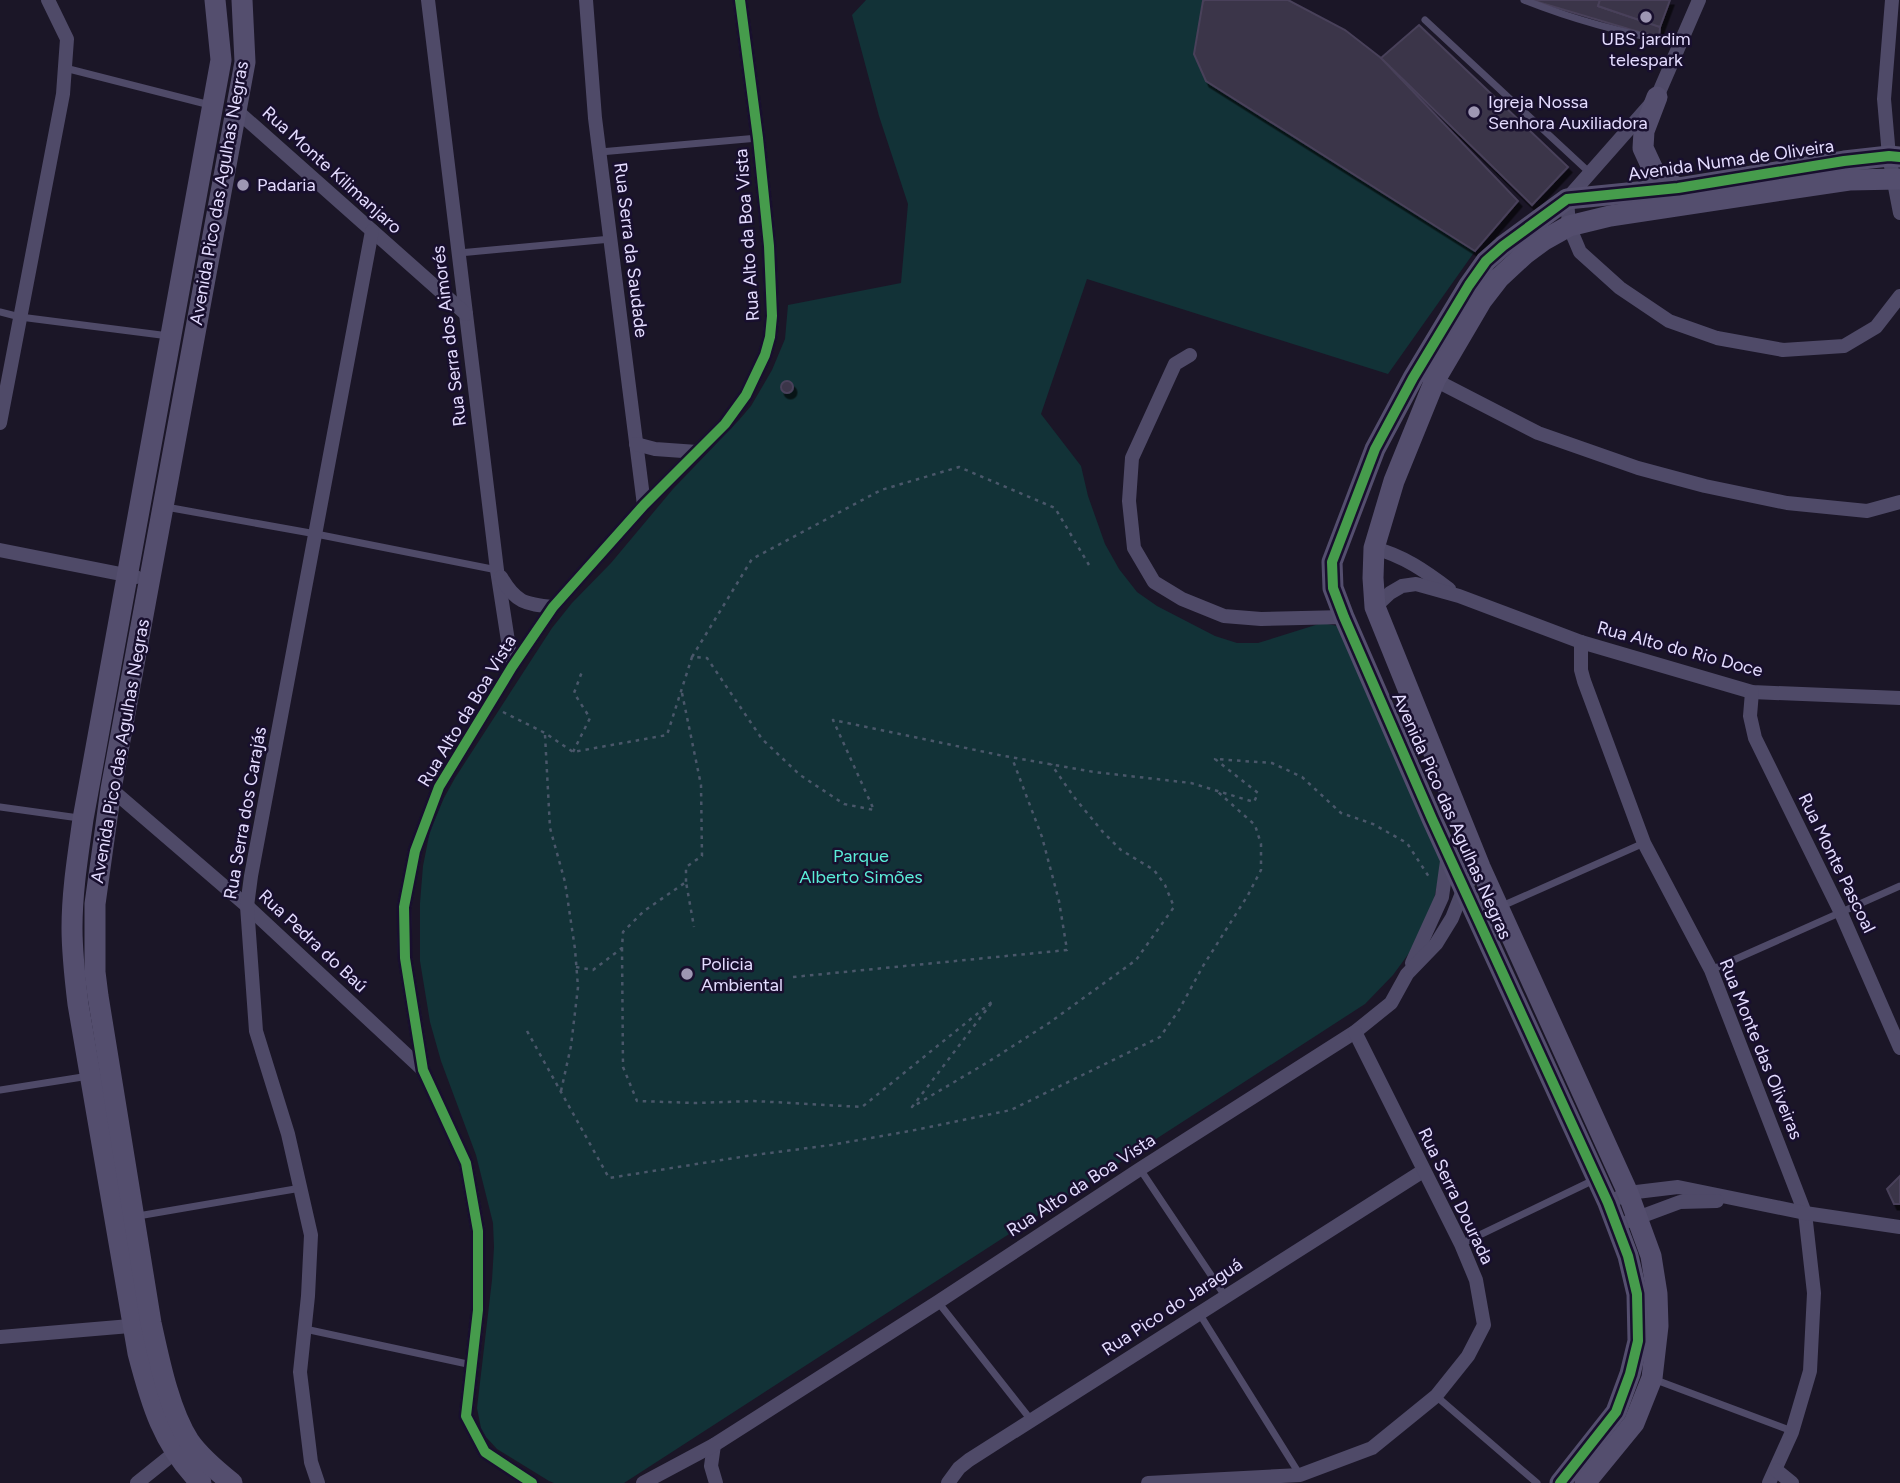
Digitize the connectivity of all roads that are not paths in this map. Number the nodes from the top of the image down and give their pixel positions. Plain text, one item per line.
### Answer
1 (48, 0) edge
2 (215, 0) edge
3 (242, 0) edge
4 (428, 0) edge
5 (586, 0) edge
6 (740, 0) edge
7 (1524, 0) edge
8 (1699, 0) edge
9 (1895, 1) edge
10 (1424, 20) dead end
11 (1681, 44) junction
12 (65, 68) junction
13 (1657, 97) junction
14 (213, 106) junction
15 (236, 110) junction
16 (758, 138) junction
17 (600, 152) junction
18 (1895, 156) edge
19 (1590, 173) junction
20 (1896, 178) edge
21 (1678, 188) junction
22 (1567, 199) junction
23 (1900, 213) edge
24 (1569, 226) junction
25 (372, 231) junction
26 (611, 239) junction
27 (458, 253) junction
28 (1900, 296) edge
29 (0, 313) edge
30 (466, 314) junction
31 (20, 317) junction
32 (171, 336) junction
33 (1190, 355) dead end
34 (1413, 378) junction
35 (1435, 380) junction
36 (0, 423) edge
37 (636, 444) junction
38 (697, 452) junction
39 (1900, 502) edge
40 (644, 505) junction
41 (162, 506) junction
42 (316, 534) junction
43 (1339, 543) junction
44 (1374, 548) junction
45 (0, 550) edge
46 (497, 570) junction
47 (127, 576) junction
48 (149, 580) junction
49 (1459, 596) junction
50 (553, 607) junction
51 (1375, 607) junction
52 (1344, 617) junction
53 (1581, 642) junction
54 (512, 667) junction
55 (1752, 692) junction
56 (1900, 698) edge
57 (111, 789) junction
58 (0, 807) edge
59 (83, 819) junction
60 (1644, 844) junction
61 (1449, 853) junction
62 (1480, 867) junction
63 (1900, 886) edge
64 (1464, 888) junction
65 (247, 906) junction
66 (1498, 908) junction
67 (1841, 913) junction
68 (1711, 970) junction
69 (1407, 974) junction
70 (1355, 1032) junction
71 (1900, 1048) edge
72 (424, 1070) junction
73 (89, 1076) junction
74 (0, 1090) edge
75 (1140, 1169) junction
76 (1423, 1171) junction
77 (1597, 1178) junction
78 (300, 1188) junction
79 (1628, 1193) junction
80 (1608, 1203) junction
81 (1757, 1204) junction
82 (1805, 1213) junction
83 (134, 1217) junction
84 (1637, 1217) junction
85 (1617, 1226) junction
86 (1900, 1227) edge
87 (1461, 1244) junction
88 (1225, 1296) junction
89 (939, 1302) junction
90 (1199, 1312) junction
91 (142, 1325) junction
92 (304, 1329) junction
93 (0, 1337) edge
94 (472, 1365) junction
95 (1652, 1378) junction
96 (1436, 1396) junction
97 (1031, 1420) junction
98 (1793, 1432) junction
99 (714, 1445) junction
100 (182, 1447) junction
101 (311, 1462) junction
102 (1300, 1475) junction
103 (1773, 1476) edge
104 (1271, 1480) edge
105 (137, 1481) edge
106 (646, 1482) edge
107 (201, 1483) edge
108 (232, 1483) edge
109 (311, 1483) edge
110 (318, 1483) edge
111 (532, 1483) edge
112 (716, 1483) edge
113 (948, 1483) edge
114 (1148, 1483) edge
115 (1537, 1483) edge
116 (1560, 1483) edge
117 (1585, 1483) edge
118 (1792, 1483) edge

1 - 12 street
2 - 14 street, Avenida Pico das Agulhas Negras
3 - 15 street, Avenida Pico das Agulhas Negras
4 - 27 street, Rua Serra dos Aimorés
5 - 17 street, Rua Serra da Saudade
6 - 16 street, Rua Alto da Boa Vista
7 - 11 lane
8 - 11 street
9 - 18 street
10 - 19 lane
11 - 13 street
12 - 14 lane
12 - 31 street
13 - 19 street
13 - 21 street
14 - 32 street, Avenida Pico das Agulhas Negras
15 - 25 street, Rua Monte Kilimanjaro
15 - 41 street, Avenida Pico das Agulhas Negras
16 - 17 lane
16 - 38 street, Rua Alto da Boa Vista
17 - 26 street, Rua Serra da Saudade
18 - 20 street
18 - 21 street, Avenida Numa de Oliveira
19 - 22 street
20 - 23 street
20 - 24 street, Avenida Numa de Oliveira
21 - 22 street, Avenida Numa de Oliveira
22 - 24 street
22 - 34 street, Avenida Pico das Agulhas Negras
24 - 28 street
24 - 35 street, Avenida Pico das Agulhas Negras
25 - 30 street, Rua Monte Kilimanjaro
25 - 42 street, Rua Serra dos Carajás
26 - 27 lane
26 - 37 street, Rua Serra da Saudade
27 - 30 street, Rua Serra dos Aimorés
29 - 31 lane
30 - 46 street, Rua Serra dos Aimorés
31 - 32 lane
31 - 36 street
32 - 47 street, Avenida Pico das Agulhas Negras
33 - 52 street
34 - 35 street
34 - 43 street, Avenida Pico das Agulhas Negras
35 - 39 street
35 - 44 street, Avenida Pico das Agulhas Negras
37 - 38 street
37 - 40 street, Rua Serra da Saudade
38 - 40 street, Rua Alto da Boa Vista
40 - 50 street, Rua Alto da Boa Vista
41 - 42 lane
41 - 48 street, Avenida Pico das Agulhas Negras
42 - 46 lane
42 - 65 street, Rua Serra dos Carajás
43 - 44 street
43 - 52 street, Avenida Pico das Agulhas Negras
44 - 49 street
44 - 51 street, Avenida Pico das Agulhas Negras
45 - 47 street
46 - 50 street
46 - 54 street, Rua Serra dos Aimorés
47 - 48 street
47 - 59 street, Avenida Pico das Agulhas Negras
48 - 57 street, Avenida Pico das Agulhas Negras
49 - 51 street
49 - 53 street, Rua Alto do Rio Doce
50 - 54 street, Rua Alto da Boa Vista
51 - 52 street
51 - 62 street, Avenida Pico das Agulhas Negras
52 - 61 street, Avenida Pico das Agulhas Negras
53 - 55 street, Rua Alto do Rio Doce
53 - 60 street, Rua Monte das Oliveiras
54 - 72 street, Rua Alto da Boa Vista
55 - 56 street, Rua Alto do Rio Doce
55 - 67 street, Rua Monte Pascoal
57 - 65 street, Rua Pedra do Baú
57 - 83 street, Avenida Pico das Agulhas Negras
58 - 59 lane
59 - 73 street, Avenida Pico das Agulhas Negras
60 - 66 lane
60 - 68 street, Rua Monte das Oliveiras
61 - 64 street, Avenida Pico das Agulhas Negras
61 - 69 street
62 - 64 street, Rua Alto da Boa Vista
62 - 66 street, Avenida Pico das Agulhas Negras
63 - 67 lane
64 - 69 street, Rua Alto da Boa Vista
64 - 77 street, Avenida Pico das Agulhas Negras
65 - 72 street, Rua Pedra do Baú
65 - 78 street, Rua Serra dos Carajás
66 - 79 street, Avenida Pico das Agulhas Negras
67 - 68 lane
67 - 71 street, Rua Monte Pascoal
68 - 82 street, Rua Monte das Oliveiras
69 - 70 street, Rua Alto da Boa Vista
70 - 75 street, Rua Alto da Boa Vista
70 - 76 street, Rua Serra Dourada
72 - 94 street, Rua Alto da Boa Vista
73 - 74 lane
73 - 91 street, Avenida Pico das Agulhas Negras
75 - 88 lane
75 - 89 street, Rua Alto da Boa Vista
76 - 87 street, Rua Serra Dourada
76 - 88 street, Rua Pico do Jaraguá
77 - 80 street, Avenida Pico das Agulhas Negras
77 - 87 lane
78 - 83 lane
78 - 92 street, Rua Serra dos Carajás
79 - 80 street
79 - 81 street
79 - 84 street, Avenida Pico das Agulhas Negras
80 - 85 street, Avenida Pico das Agulhas Negras
81 - 82 street
81 - 84 street
82 - 86 street
82 - 98 street, Rua Monte das Oliveiras
83 - 91 street, Avenida Pico das Agulhas Negras
84 - 85 street
84 - 95 street, Avenida Pico das Agulhas Negras
85 - 116 street, Avenida Pico das Agulhas Negras
87 - 96 street, Rua Serra Dourada
88 - 90 street, Rua Pico do Jaraguá
89 - 97 lane
89 - 99 street, Rua Alto da Boa Vista
90 - 97 street, Rua Pico do Jaraguá
90 - 102 lane
91 - 93 street
91 - 100 street, Avenida Pico das Agulhas Negras
92 - 94 lane
92 - 101 street, Rua Serra dos Carajás
94 - 111 street, Rua Alto da Boa Vista
95 - 98 lane
95 - 117 street, Avenida Pico das Agulhas Negras
96 - 102 street, Rua Serra Dourada
96 - 115 lane
97 - 113 street, Rua Pico do Jaraguá
98 - 103 street, Rua Monte das Oliveiras
99 - 106 street, Rua Alto da Boa Vista
99 - 112 street
100 - 105 street
100 - 107 street, Avenida Pico das Agulhas Negras
100 - 108 street, Avenida Pico das Agulhas Negras
101 - 109 street
101 - 110 street, Rua Serra dos Carajás
102 - 104 street, Rua Serra Dourada
103 - 118 street
104 - 114 street, Rua Serra Dourada

